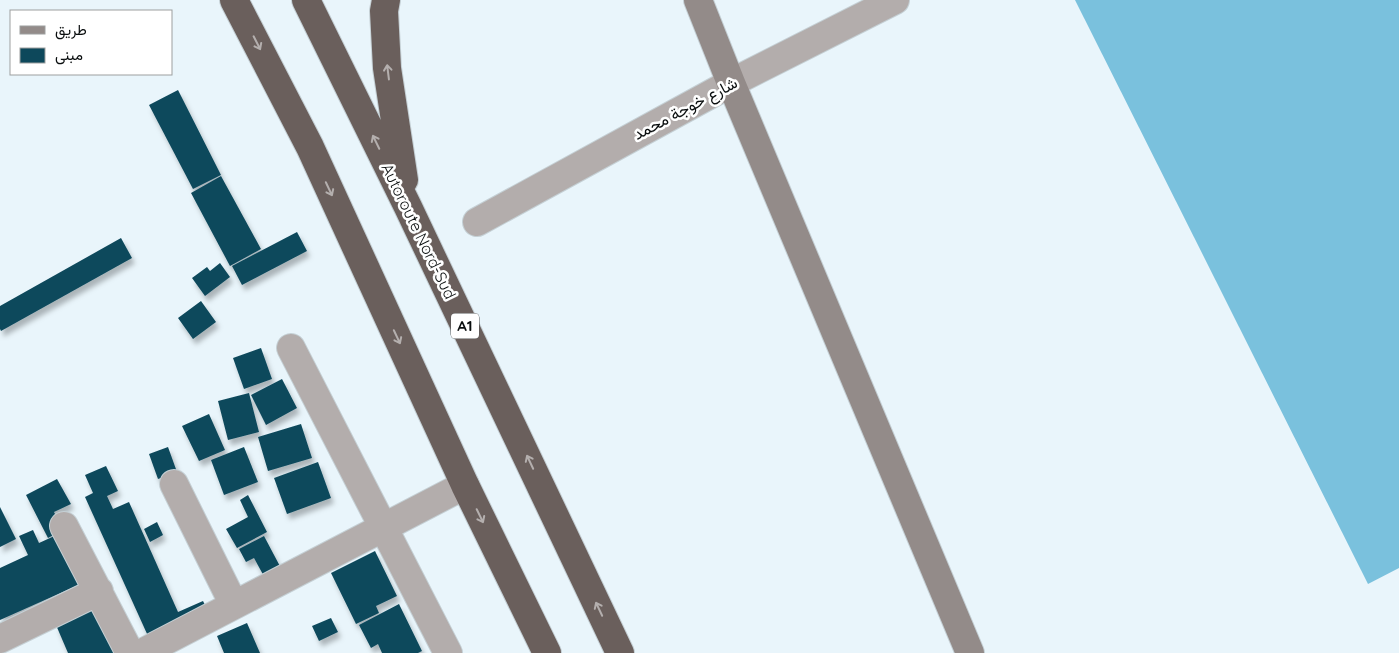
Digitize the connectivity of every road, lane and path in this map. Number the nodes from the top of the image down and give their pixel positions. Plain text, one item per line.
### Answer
1 (234, 0) edge
2 (306, 0) edge
3 (386, 0) edge
4 (698, 0) edge
5 (895, 0) edge
6 (731, 83) junction
7 (408, 207) junction
8 (477, 222) dead end
9 (291, 348) dead end
10 (174, 484) dead end
11 (465, 485) junction
12 (64, 526) dead end
13 (383, 528) junction
14 (99, 592) junction
15 (234, 605) junction
16 (0, 639) edge
17 (130, 653) edge
18 (142, 653) edge
19 (448, 653) edge
20 (547, 653) edge
21 (620, 653) edge
22 (970, 653) edge

1 -> 11 highway
7 -> 2 highway, Autoroute Nord-Sud / A1
7 -> 3 highway
4 - 6 main road
5 - 6 street, شارع خوجة محمد
6 - 8 street, شارع خوجة محمد
6 - 22 main road
21 -> 7 highway, Autoroute Nord-Sud / A1
9 - 13 street
10 - 15 street
11 - 13 street
11 -> 20 highway
12 - 14 street
13 - 15 street
13 - 19 street
14 - 16 street
14 - 17 street
15 - 18 street

